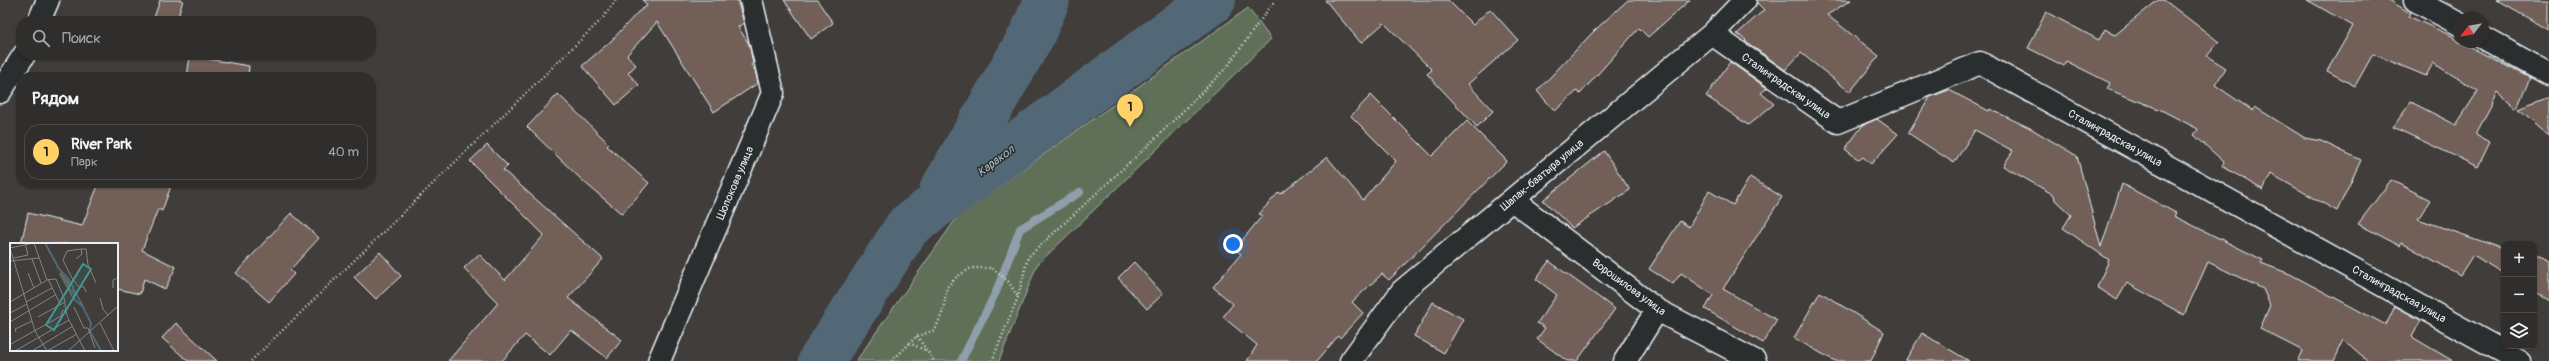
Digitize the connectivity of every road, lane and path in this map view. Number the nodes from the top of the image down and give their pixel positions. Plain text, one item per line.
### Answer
1 (48, 0) edge
2 (616, 0) edge
3 (751, 0) edge
4 (1275, 0) edge
5 (1745, 0) edge
6 (2415, 0) edge
7 (42, 16) edge
8 (2453, 21) edge
9 (1712, 34) junction
10 (2489, 41) edge
11 (21, 60) edge
12 (2549, 74) edge
13 (0, 92) edge
14 (1512, 200) junction
15 (1018, 297) junction
16 (1657, 310) junction
17 (917, 336) junction
18 (909, 343) junction
19 (929, 352) junction
20 (251, 361) edge
21 (659, 361) edge
22 (892, 361) edge
23 (934, 361) edge
24 (992, 361) edge
25 (1351, 361) edge
26 (1625, 361) edge
27 (1754, 361) edge
28 (2520, 361) edge

1 - 7 street
2 - 20 path
3 - 21 street, Шопокова улица
4 - 15 path
5 - 9 street, Шапак-баатыра улица
6 - 8 street
9 - 14 street, Шапак-баатыра улица
9 - 28 street, Сталинградская улица
10 - 12 street
11 - 13 street
14 - 16 street, Ворошилова улица
14 - 25 street, Шапак-баатыра улица
15 - 17 path
15 - 24 path
16 - 26 street
16 - 27 street, Ворошилова улица
17 - 18 path
17 - 19 path
18 - 19 path
18 - 22 path
19 - 23 path

